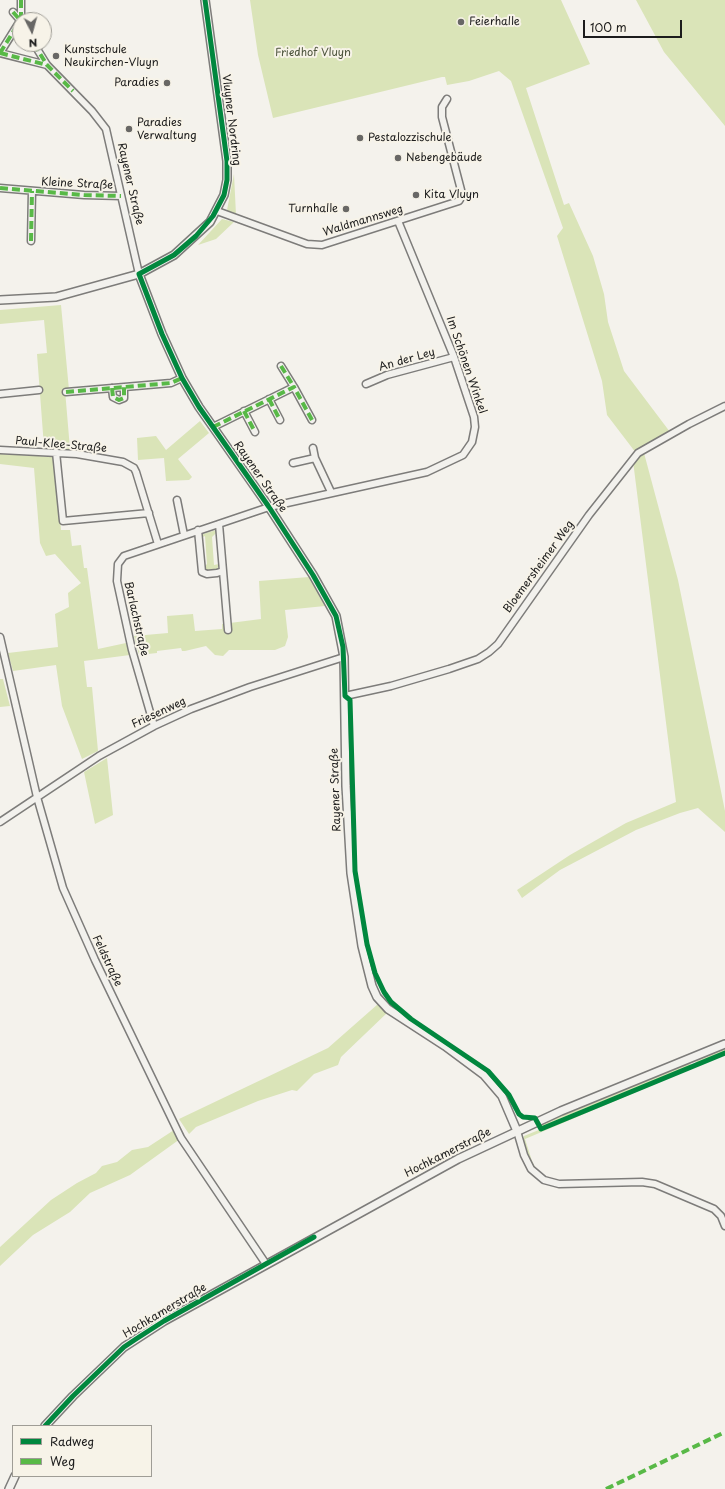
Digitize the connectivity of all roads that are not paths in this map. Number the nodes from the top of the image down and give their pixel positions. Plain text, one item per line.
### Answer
1 (21, 0) edge
2 (204, 0) edge
3 (20, 12) edge
4 (12, 33) edge
5 (39, 52) edge
6 (0, 53) edge
7 (47, 65) junction
8 (447, 98) dead end
9 (0, 188) edge
10 (32, 191) junction
11 (121, 196) junction
12 (217, 211) junction
13 (398, 221) junction
14 (31, 241) dead end
15 (139, 274) junction
16 (0, 300) edge
17 (454, 357) junction
18 (281, 366) dead end
19 (182, 378) junction
20 (366, 384) dead end
21 (124, 387) junction
22 (294, 387) junction
23 (112, 388) junction
24 (39, 390) dead end
25 (66, 392) dead end
26 (0, 394) edge
27 (269, 399) junction
28 (725, 406) edge
29 (244, 411) junction
30 (280, 420) dead end
31 (312, 420) dead end
32 (213, 427) junction
33 (255, 432) dead end
34 (313, 448) dead end
35 (0, 450) edge
36 (56, 452) junction
37 (314, 458) junction
38 (293, 463) dead end
39 (331, 492) junction
40 (177, 500) dead end
41 (269, 507) junction
42 (149, 513) junction
43 (219, 524) junction
44 (198, 530) junction
45 (184, 535) junction
46 (158, 544) junction
47 (223, 571) junction
48 (228, 630) dead end
49 (0, 637) edge
50 (344, 658) junction
51 (344, 696) junction
52 (154, 726) junction
53 (37, 797) junction
54 (0, 822) edge
55 (725, 1044) edge
56 (517, 1131) junction
57 (725, 1226) edge
58 (266, 1264) junction
59 (47, 1425) edge
60 (15, 1477) edge
61 (10, 1489) edge

1 - 3 street
2 - 12 street, Vluyner Nordring
4 - 6 street
5 - 7 street, Rayener Straße
6 - 7 street
7 - 11 street, Rayener Straße
8 - 13 street, Waldmannsweg
9 - 10 street, Kleine Straße
10 - 11 street, Kleine Straße
10 - 14 street, Kleine Straße
11 - 15 street, Rayener Straße
12 - 13 street, Waldmannsweg
12 - 15 street, Vluyner Nordring
13 - 17 street, Im Schönen Winkel
15 - 16 street, Vluyner Nordring
15 - 19 street, Rayener Straße
17 - 20 street, An der Ley
17 - 39 street, Im Schönen Winkel
18 - 22 street
19 - 21 street
19 - 32 street, Rayener Straße
21 - 23 street
21 - 23 street
22 - 27 street
22 - 31 street
23 - 25 street
24 - 26 street
27 - 29 street
27 - 30 street
28 - 51 street, Bloemersheimer Weg
29 - 32 street
29 - 33 street
32 - 41 street, Rayener Straße
34 - 37 street
35 - 36 street, Paul-Klee-Straße
36 - 42 street, Paul-Klee-Straße
36 - 42 street
37 - 38 street
37 - 39 street
39 - 41 street, Im Schönen Winkel
40 - 45 street
41 - 43 street, Barlachstraße
41 - 50 street, Rayener Straße
42 - 46 street, Paul-Klee-Straße
43 - 44 street, Barlachstraße
43 - 47 street
44 - 45 street, Barlachstraße
44 - 47 street
45 - 46 street, Barlachstraße
46 - 52 street, Barlachstraße
47 - 48 street
49 - 53 street, Feldstraße
50 - 51 street, Rayener Straße
50 - 52 street, Friesenweg
51 - 56 street, Rayener Straße
52 - 53 street, Friesenweg
53 - 54 street, Friesenweg
53 - 58 street, Feldstraße
55 - 56 street, Hochkamerstraße
56 - 57 street
56 - 58 street, Hochkamerstraße
58 - 59 street, Hochkamerstraße
60 - 61 street

